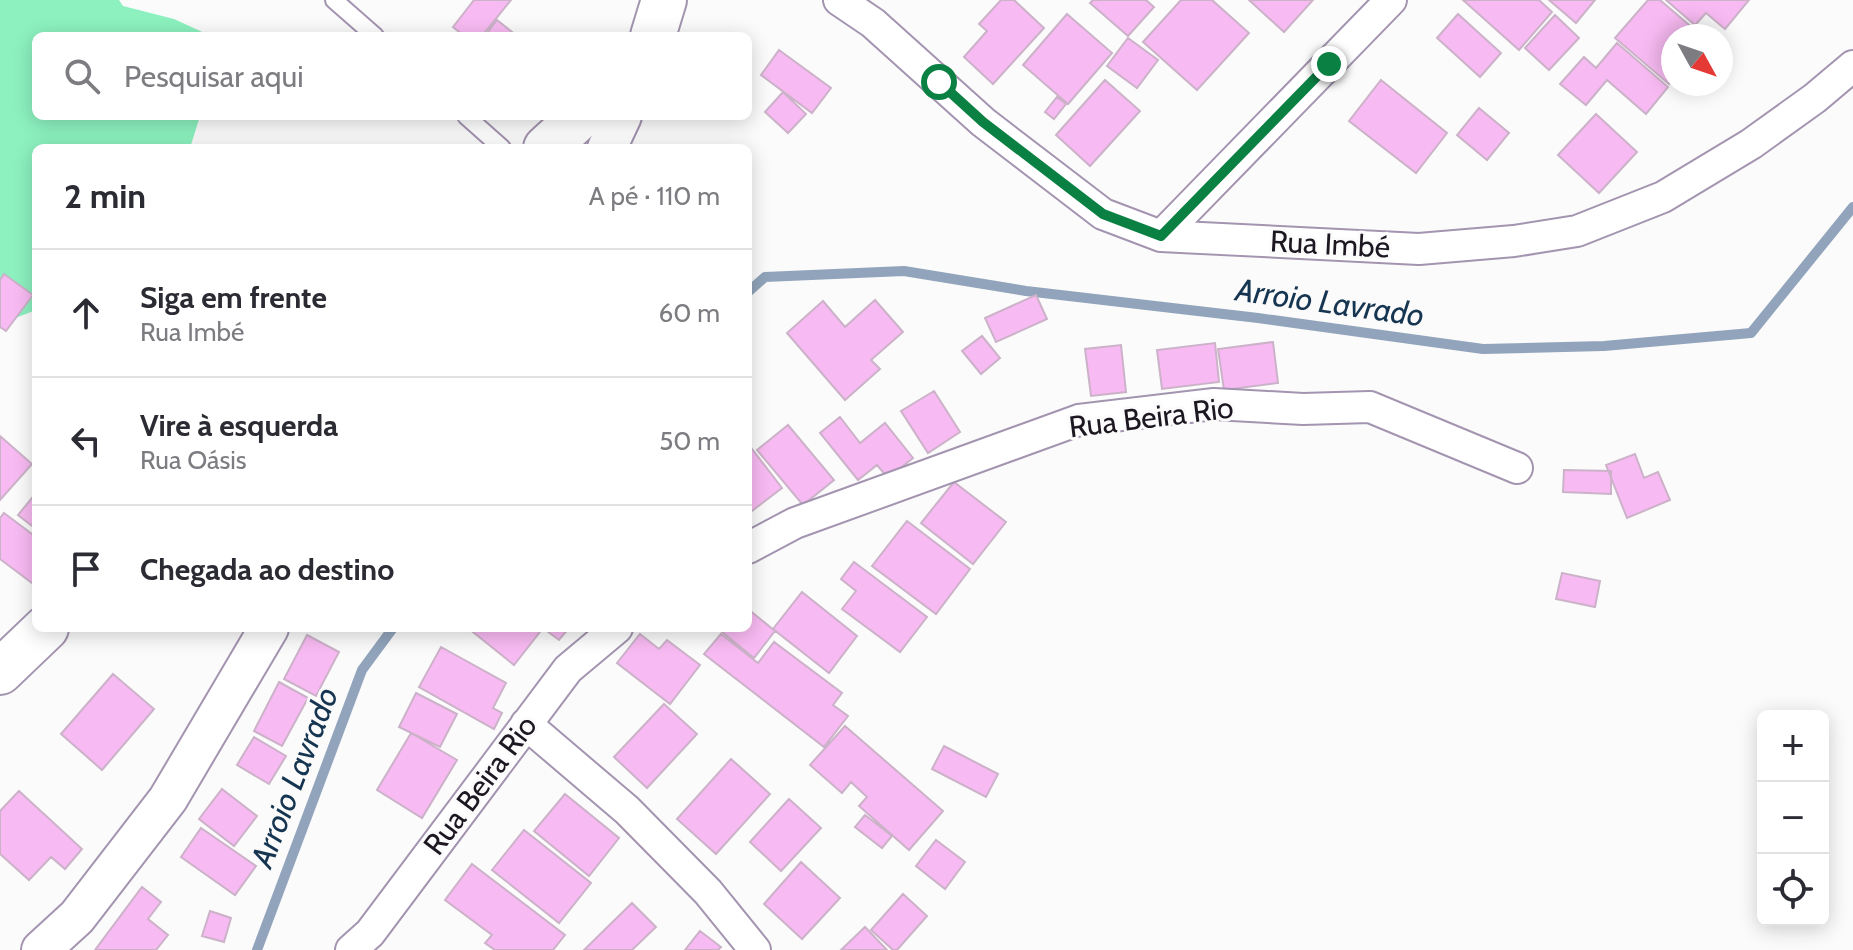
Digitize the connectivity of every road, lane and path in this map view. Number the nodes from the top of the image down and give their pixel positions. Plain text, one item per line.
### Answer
1 (334, 0) edge
2 (839, 0) edge
3 (1391, 0) edge
4 (370, 32) edge
5 (1853, 66) edge
6 (470, 120) edge
7 (577, 120) edge
8 (620, 120) edge
9 (498, 144) edge
10 (550, 144) edge
11 (609, 144) edge
12 (1161, 236) junction
13 (1517, 468) dead end
14 (752, 546) edge
15 (42, 632) edge
16 (267, 632) edge
17 (612, 632) edge
18 (0, 672) edge
19 (526, 724) junction
20 (41, 950) edge
21 (351, 950) edge
22 (755, 950) edge

1 - 4 lane
2 - 12 street, Rua Imbé
3 - 12 street
5 - 12 street, Rua Imbé
6 - 9 lane
7 - 10 main road
8 - 11 street
13 - 14 street, Rua Beira Rio
15 - 18 main road
16 - 20 street
17 - 19 street, Rua Beira Rio
19 - 21 street, Rua Beira Rio
19 - 22 street

